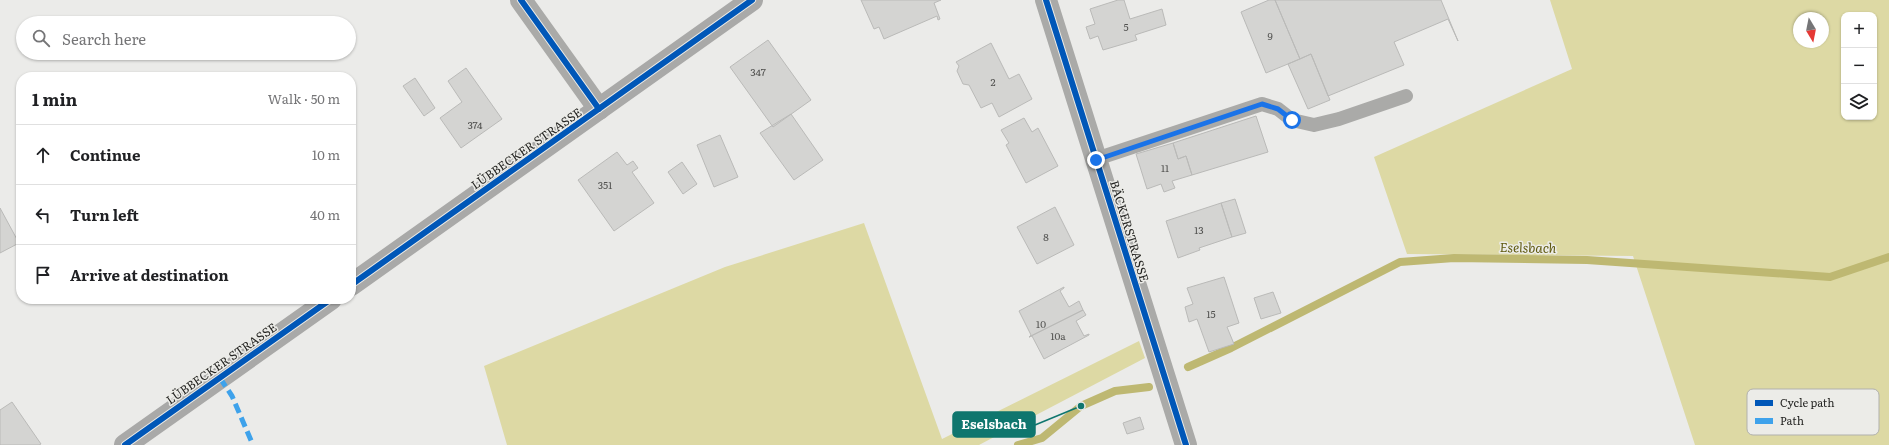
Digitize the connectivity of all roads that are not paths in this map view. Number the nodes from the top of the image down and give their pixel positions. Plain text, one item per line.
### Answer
1 (521, 0) edge
2 (752, 0) edge
3 (1046, 0) edge
4 (1406, 96) dead end
5 (599, 109) junction
6 (1096, 160) junction
7 (356, 281) edge
8 (324, 304) edge
9 (125, 445) edge
10 (1186, 445) edge

1 - 5 street
2 - 5 main road, LÜBBECKER STRASSE
3 - 6 street, BÄCKERSTRASSE
4 - 6 lane
5 - 7 main road, LÜBBECKER STRASSE
6 - 10 street, BÄCKERSTRASSE
8 - 9 main road, LÜBBECKER STRASSE

